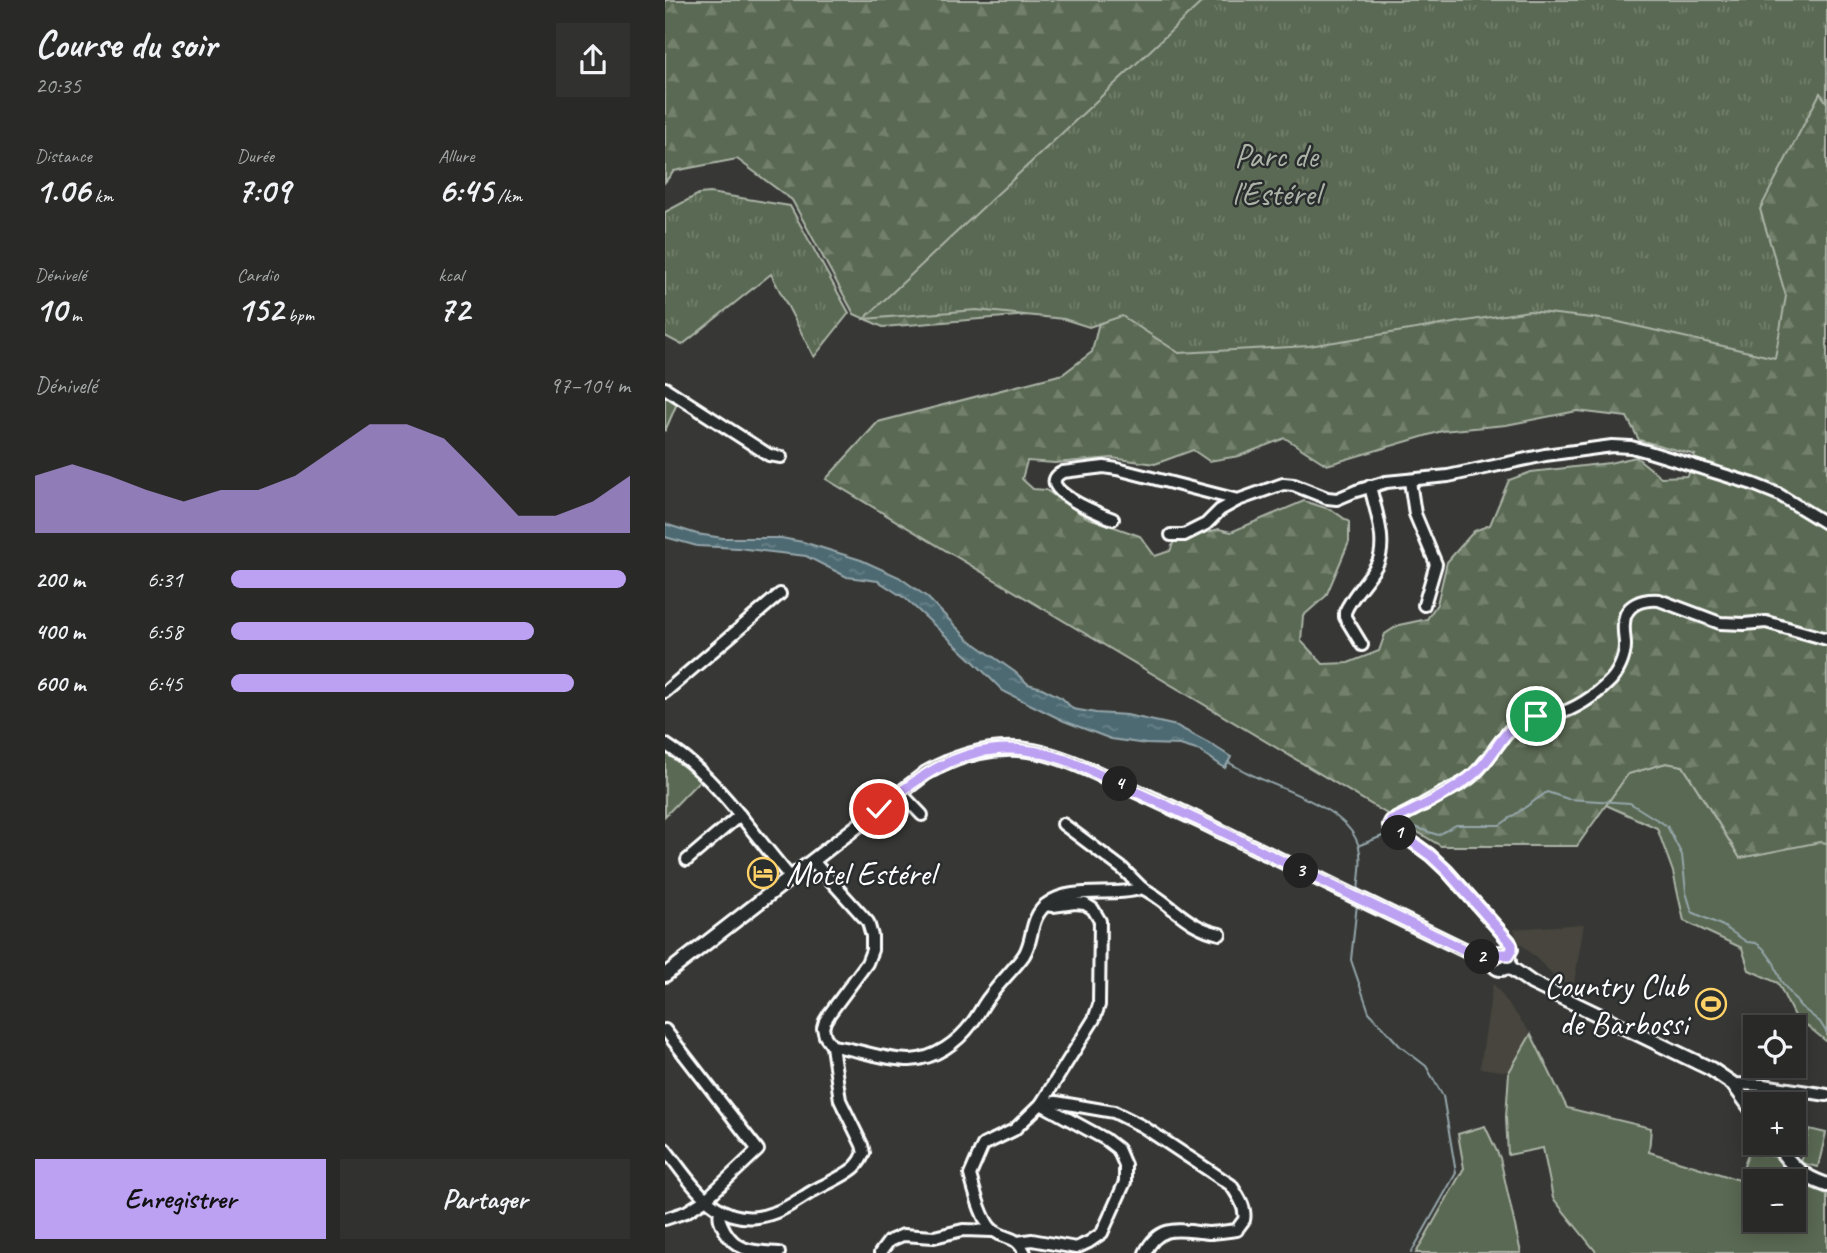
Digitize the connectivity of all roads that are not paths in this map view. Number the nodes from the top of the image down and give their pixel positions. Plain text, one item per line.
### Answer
1 (665, 388) edge
2 (781, 457) dead end
3 (1410, 481) junction
4 (1370, 486) junction
5 (1238, 500) junction
6 (1113, 519) dead end
7 (1827, 524) edge
8 (1171, 535) dead end
9 (780, 594) dead end
10 (1424, 605) dead end
11 (1827, 639) edge
12 (1362, 645) dead end
13 (665, 692) edge
14 (665, 744) edge
15 (900, 792) junction
16 (740, 815) junction
17 (922, 816) dead end
18 (1063, 824) dead end
19 (687, 860) dead end
20 (813, 860) junction
21 (791, 878) junction
22 (1142, 888) junction
23 (1045, 905) junction
24 (1220, 934) dead end
25 (1508, 961) junction
26 (665, 975) edge
27 (665, 1030) edge
28 (832, 1046) junction
29 (1733, 1084) junction
30 (1827, 1094) edge
31 (1743, 1098) edge
32 (1041, 1104) junction
33 (665, 1149) edge
34 (1784, 1155) edge
35 (1827, 1185) edge
36 (705, 1200) junction
37 (720, 1210) junction
38 (665, 1219) edge
39 (993, 1231) junction
40 (1018, 1242) junction
41 (779, 1253) edge
42 (880, 1253) edge
43 (1025, 1253) edge
44 (1145, 1253) edge

1 - 2 street
3 - 4 street
3 - 7 street
3 - 10 street
4 - 5 street
4 - 12 street
5 - 6 street
5 - 8 street
9 - 13 street
11 - 25 street
14 - 16 street
15 - 17 street
15 - 20 main road
15 - 25 main road
16 - 19 street
16 - 21 street
18 - 22 street
20 - 21 main road
20 - 28 street
21 - 26 main road
22 - 23 street
22 - 24 street
23 - 28 street
23 - 32 street
25 - 29 main road
27 - 36 street
28 - 37 street
29 - 30 street
29 - 31 main road
32 - 39 street
32 - 40 street
32 - 44 street
33 - 36 street
34 - 35 main road
36 - 37 street
36 - 38 street
37 - 41 street
39 - 40 street
39 - 42 street
40 - 43 street

